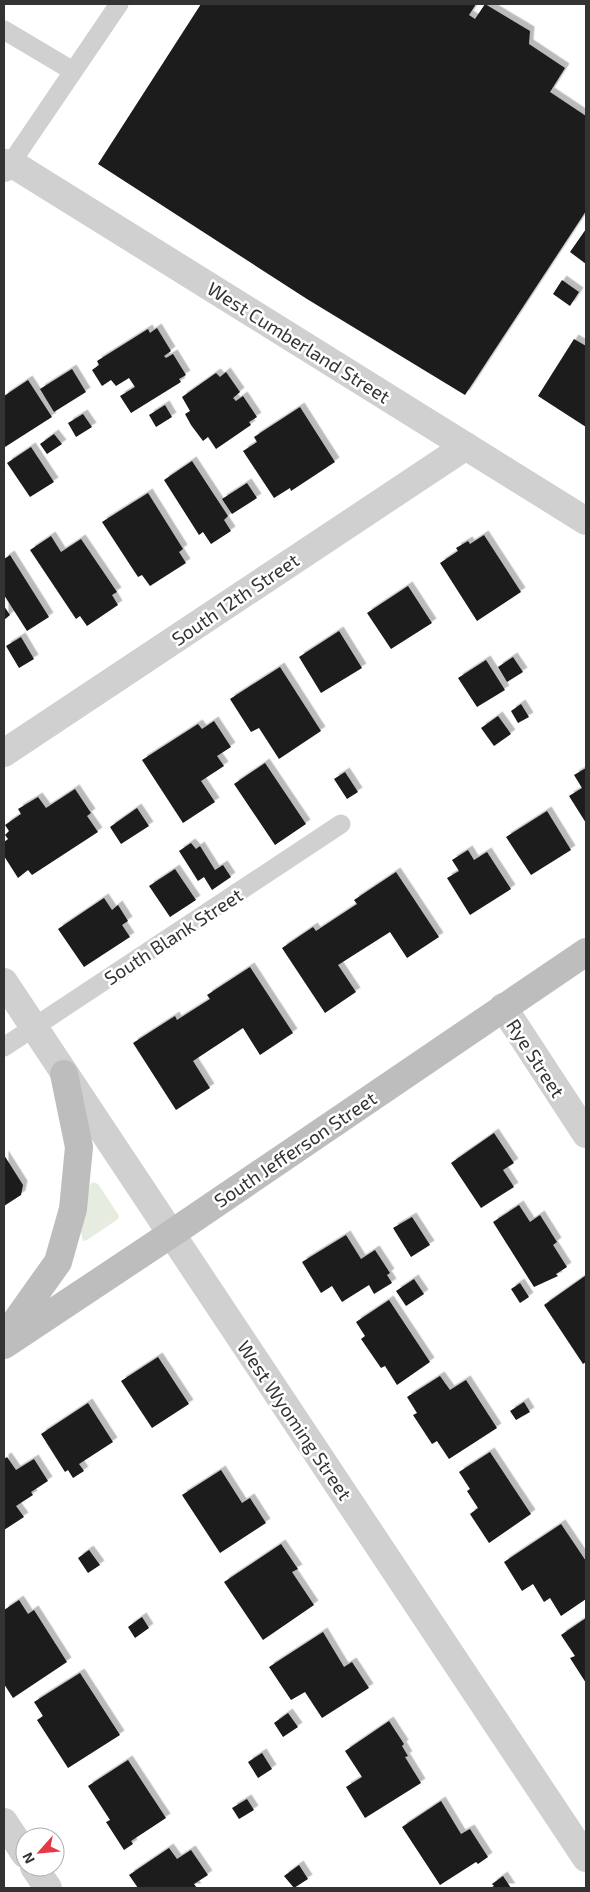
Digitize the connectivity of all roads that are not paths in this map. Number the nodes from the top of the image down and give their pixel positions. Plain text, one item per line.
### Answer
1 (119, 4) edge
2 (4, 30) edge
3 (73, 71) junction
4 (6, 163) edge
5 (466, 446) junction
6 (586, 521) edge
7 (4, 753) edge
8 (341, 824) dead end
9 (586, 952) edge
10 (4, 982) edge
11 (503, 1007) junction
12 (34, 1027) junction
13 (4, 1047) edge
14 (64, 1074) junction
15 (586, 1134) edge
16 (171, 1234) junction
17 (4, 1338) edge
18 (4, 1345) edge
19 (4, 1822) edge
20 (15, 1839) edge
21 (586, 1858) edge
22 (41, 1877) edge
23 (48, 1888) edge

1 - 3 lane
2 - 3 lane
3 - 4 lane
4 - 5 street, West Cumberland Street
5 - 6 street, West Cumberland Street
5 - 7 street, South 12th Street
8 - 12 lane, South Blank Street
9 - 11 main road, South Jefferson Street
10 - 12 street, West Wyoming Street
11 - 15 street, Rye Street
11 - 16 main road, South Jefferson Street
12 - 13 lane, South Blank Street
12 - 14 street, West Wyoming Street
14 - 16 street, West Wyoming Street
14 - 17 main road
16 - 18 main road, South Jefferson Street
16 - 21 street, West Wyoming Street
19 - 20 street
22 - 23 street

